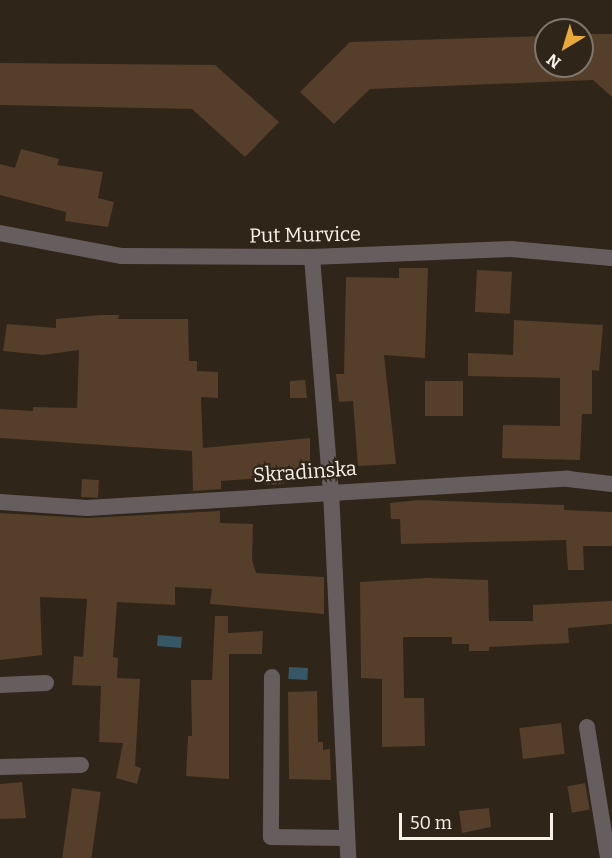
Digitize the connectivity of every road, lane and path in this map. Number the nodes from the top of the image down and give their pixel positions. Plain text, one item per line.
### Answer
1 (0, 232) edge
2 (312, 257) junction
3 (612, 258) edge
4 (612, 484) edge
5 (331, 491) junction
6 (0, 502) edge
7 (272, 677) dead end
8 (46, 683) dead end
9 (0, 685) edge
10 (587, 727) dead end
11 (81, 765) dead end
12 (0, 767) edge
13 (346, 838) junction
14 (348, 858) edge
15 (608, 858) edge

1 - 2 street, Put Murvice
2 - 3 street, Put Murvice
2 - 5 street
4 - 5 street, Skradinska
5 - 6 street, Skradinska
5 - 13 street
7 - 13 street
8 - 9 street
10 - 15 street
11 - 12 street
13 - 14 street

